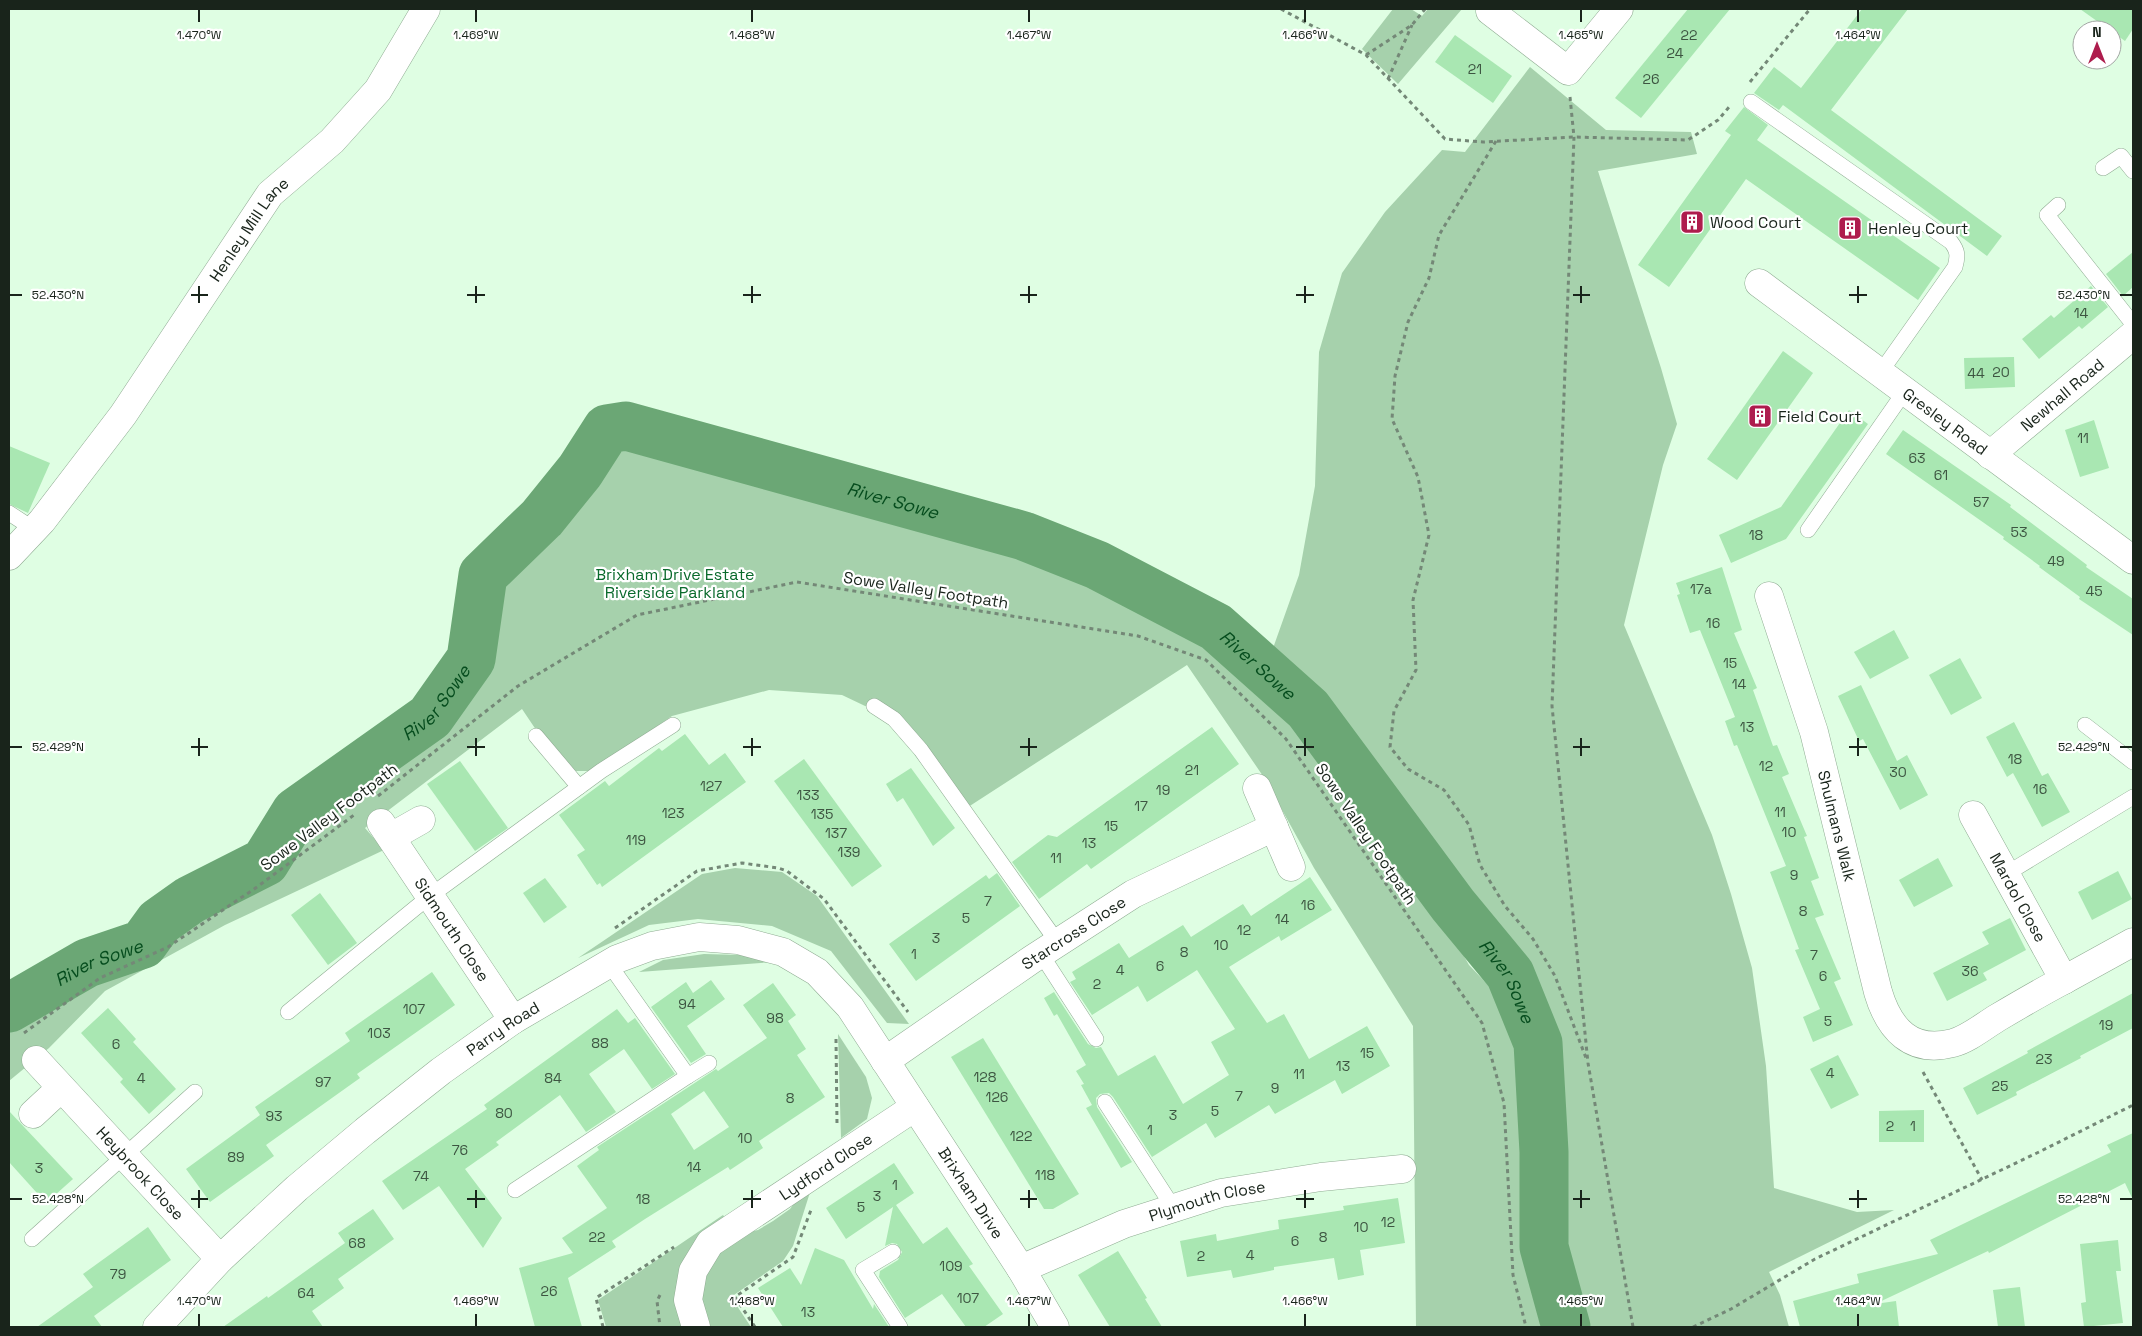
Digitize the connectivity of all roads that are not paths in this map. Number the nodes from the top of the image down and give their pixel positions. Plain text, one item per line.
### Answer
1 (426, 9) edge
2 (1619, 9) edge
3 (1490, 11) dead end
4 (1751, 102) dead end
5 (2103, 168) dead end
6 (2133, 171) edge
7 (2058, 205) dead end
8 (1759, 283) dead end
9 (2133, 324) edge
10 (2133, 335) edge
11 (1880, 373) junction
12 (1905, 391) junction
13 (1990, 455) junction
14 (9, 513) edge
15 (35, 530) junction
16 (1808, 530) dead end
17 (9, 556) edge
18 (2133, 560) edge
19 (1769, 596) dead end
20 (874, 706) dead end
21 (673, 725) dead end
22 (2085, 725) dead end
23 (536, 736) dead end
24 (2133, 762) edge
25 (579, 787) junction
26 (1257, 788) dead end
27 (2133, 797) edge
28 (1973, 815) dead end
29 (421, 820) dead end
30 (1274, 827) junction
31 (1291, 867) dead end
32 (2006, 874) junction
33 (430, 896) junction
34 (2133, 942) edge
35 (1050, 948) junction
36 (608, 964) junction
37 (2064, 980) junction
38 (288, 1012) dead end
39 (513, 1020) junction
40 (1096, 1039) dead end
41 (36, 1060) dead end
42 (886, 1061) junction
43 (709, 1063) dead end
44 (688, 1076) junction
45 (61, 1088) junction
46 (195, 1092) dead end
47 (1105, 1102) dead end
48 (915, 1107) junction
49 (33, 1114) dead end
50 (123, 1155) junction
51 (1402, 1169) dead end
52 (514, 1190) dead end
53 (1173, 1207) junction
54 (32, 1239) dead end
55 (893, 1252) dead end
56 (220, 1259) junction
57 (1021, 1269) junction
58 (157, 1327) edge
59 (696, 1327) edge
60 (900, 1327) edge
61 (1054, 1327) edge

1 - 15 street, Henley Mill Lane
2 - 3 street
4 - 11 lane
5 - 6 lane
7 - 9 lane
8 - 11 street, Gresley Road
10 - 13 street, Newhall Road
11 - 12 street, Gresley Road
12 - 13 street, Gresley Road
12 - 16 lane
13 - 18 street, Gresley Road
14 - 15 lane
15 - 17 street, Henley Mill Lane
19 - 37 street, Shulmans Walk
20 - 35 lane
21 - 25 lane
22 - 24 lane
23 - 25 lane
25 - 33 lane
26 - 30 street
27 - 32 lane
28 - 32 street, Mardol Close
29 - 33 street, Sidmouth Close
30 - 31 street
30 - 35 street, Starcross Close
32 - 37 street, Mardol Close
33 - 38 lane
33 - 39 street, Sidmouth Close
34 - 37 street
35 - 40 lane
35 - 42 street, Starcross Close
36 - 39 street, Parry Road
36 - 42 street, Parry Road
36 - 44 lane
39 - 56 street, Parry Road
41 - 45 street, Heybrook Close
42 - 48 street, Brixham Drive
43 - 44 lane
44 - 52 lane
45 - 49 street
45 - 50 street, Heybrook Close
46 - 50 lane
47 - 53 lane
48 - 57 street, Brixham Drive
48 - 59 street, Lydford Close
50 - 54 lane
50 - 56 street, Heybrook Close
51 - 53 street, Plymouth Close
53 - 57 street, Plymouth Close
55 - 60 lane
56 - 58 street, Parry Road
57 - 61 street, Brixham Drive

